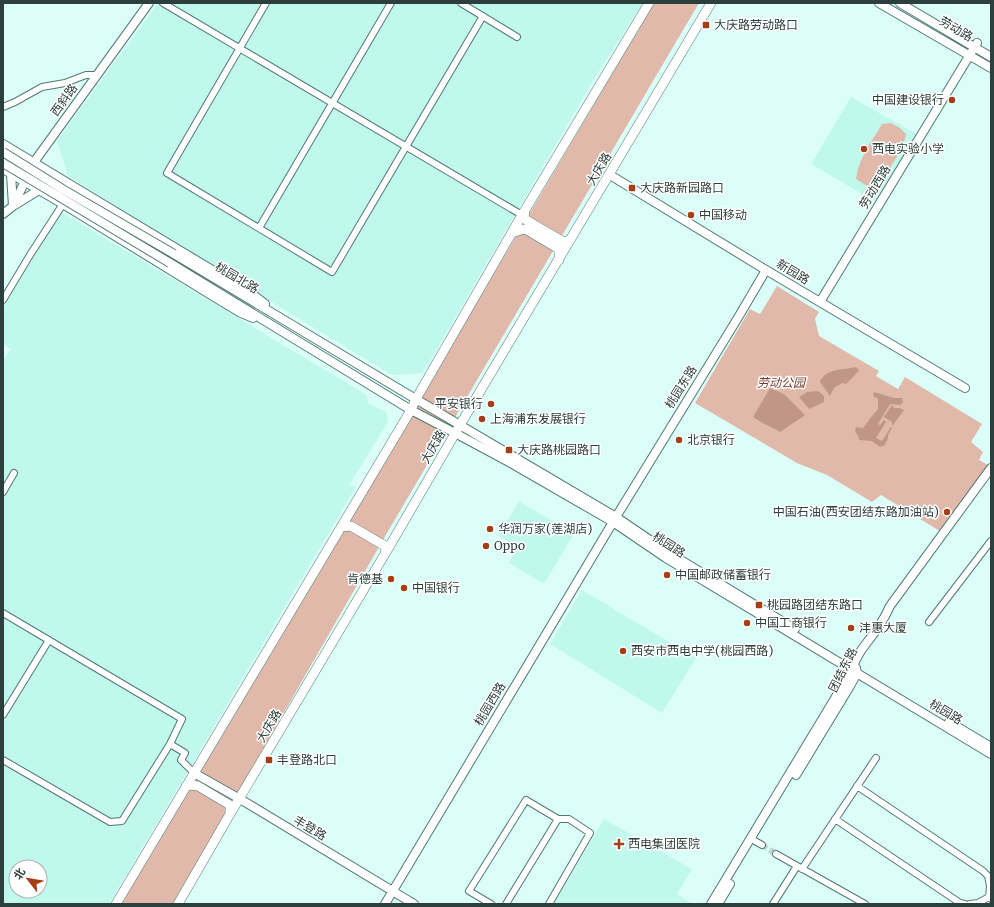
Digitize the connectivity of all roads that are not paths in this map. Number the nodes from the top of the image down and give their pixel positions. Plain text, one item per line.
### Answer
1 (149, 3) edge
2 (163, 3) edge
3 (266, 3) edge
4 (391, 3) edge
5 (461, 3) edge
6 (649, 3) edge
7 (711, 3) edge
8 (879, 3) edge
9 (889, 3) edge
10 (900, 3) edge
11 (908, 3) edge
12 (483, 16) junction
13 (517, 37) dead end
14 (240, 48) junction
15 (973, 49) junction
16 (991, 52) edge
17 (991, 56) edge
18 (991, 63) edge
19 (991, 68) edge
20 (97, 75) junction
21 (333, 103) junction
22 (3, 107) edge
23 (3, 144) edge
24 (406, 146) junction
25 (3, 152) edge
26 (3, 163) edge
27 (34, 163) junction
28 (3, 169) edge
29 (11, 174) junction
30 (610, 175) junction
31 (24, 181) junction
32 (38, 190) junction
33 (63, 204) junction
34 (13, 206) junction
35 (524, 213) junction
36 (3, 214) edge
37 (260, 228) junction
38 (512, 233) junction
39 (571, 239) junction
40 (559, 260) junction
41 (766, 270) junction
42 (3, 300) edge
43 (820, 302) junction
44 (290, 324) junction
45 (278, 329) junction
46 (965, 388) dead end
47 (416, 399) junction
48 (411, 410) junction
49 (458, 429) junction
50 (991, 468) edge
51 (14, 473) dead end
52 (991, 476) edge
53 (3, 492) edge
54 (347, 516) junction
55 (614, 520) junction
56 (341, 527) junction
57 (991, 541) edge
58 (392, 543) junction
59 (386, 552) junction
60 (3, 614) edge
61 (929, 622) dead end
62 (49, 640) junction
63 (855, 668) junction
64 (3, 716) edge
65 (170, 744) junction
66 (991, 747) edge
67 (991, 754) edge
68 (876, 758) dead end
69 (3, 760) edge
70 (193, 774) junction
71 (186, 786) junction
72 (857, 786) junction
73 (239, 800) junction
74 (230, 814) junction
75 (558, 819) junction
76 (835, 819) junction
77 (776, 854) tunnel mouth
78 (800, 868) junction
79 (393, 891) junction
80 (990, 898) edge
81 (116, 904) edge
82 (178, 904) edge
83 (385, 904) edge
84 (414, 904) edge
85 (491, 904) edge
86 (506, 904) edge
87 (549, 904) edge
88 (711, 904) edge
89 (718, 904) edge
90 (773, 904) edge
91 (865, 904) edge
92 (965, 904) edge
93 (970, 904) edge

1 - 20 street, 西斜路
2 - 14 street
3 - 14 street
4 - 21 street
5 - 12 street
6 - 35 main road
7 - 30 main road, 大庆路
8 - 15 street
9 - 15 street, 劳动路
10 - 15 street, 劳动路
11 - 15 street
12 - 13 street
12 - 24 street
14 - 21 street
14 - 37 street
15 - 16 street
15 - 17 street, 劳动路
15 - 18 street, 劳动路
15 - 19 street
15 - 43 street, 劳动西路
20 - 22 street
20 - 27 street, 西斜路
21 - 24 street
21 - 37 street
23 - 27 street
24 - 35 street
24 - 37 street
25 - 44 street, 桃园北路, bridge
26 - 45 street, 桃园北路, bridge
27 - 31 street, 西斜路
27 - 44 street
28 - 29 street
29 - 31 street
29 - 34 street
30 - 39 main road, 大庆路
30 - 41 street, 新园路
31 - 32 street
31 - 34 street, 西斜路
32 - 33 street
32 - 34 street
33 - 42 street
33 - 45 street
34 - 36 street, 西斜路
35 - 38 main road
35 - 39 main road
38 - 40 main road
38 - 47 main road
39 - 40 main road, 大庆路
40 - 49 main road, 大庆路
41 - 43 street, 新园路
41 - 55 street, 桃园东路
43 - 46 street, 新园路
44 - 47 street, 桃园北路
45 - 48 street, 桃园北路
47 - 48 main road
47 - 49 street, 桃园北路
48 - 49 street, 桃园北路
48 - 54 main road
49 - 55 street, 桃园路
49 - 58 main road, 大庆路
50 - 63 street
51 - 53 street
52 - 63 street, 团结东路
54 - 56 main road
54 - 58 main road
55 - 63 street, 桃园路
55 - 79 street, 桃园西路
56 - 59 main road
56 - 70 main road
57 - 61 street
58 - 59 main road, 大庆路
59 - 73 main road, 大庆路
60 - 62 street
62 - 64 street
62 - 65 street
63 - 66 street, 桃园路
63 - 67 street, 桃园路
63 - 88 street
63 - 89 street, 团结东路
65 - 69 street
65 - 70 street
68 - 72 street
70 - 71 main road
70 - 73 main road
71 - 74 main road
71 - 81 main road
72 - 76 street
72 - 80 street
73 - 74 main road, 大庆路
73 - 79 street, 丰登路
74 - 82 main road, 大庆路
75 - 85 street
75 - 86 street
75 - 87 street
76 - 78 street
76 - 92 street
77 - 78 street
78 - 90 street
78 - 91 street
79 - 83 street, 桃园西路
79 - 84 street, 丰登路
80 - 93 street

